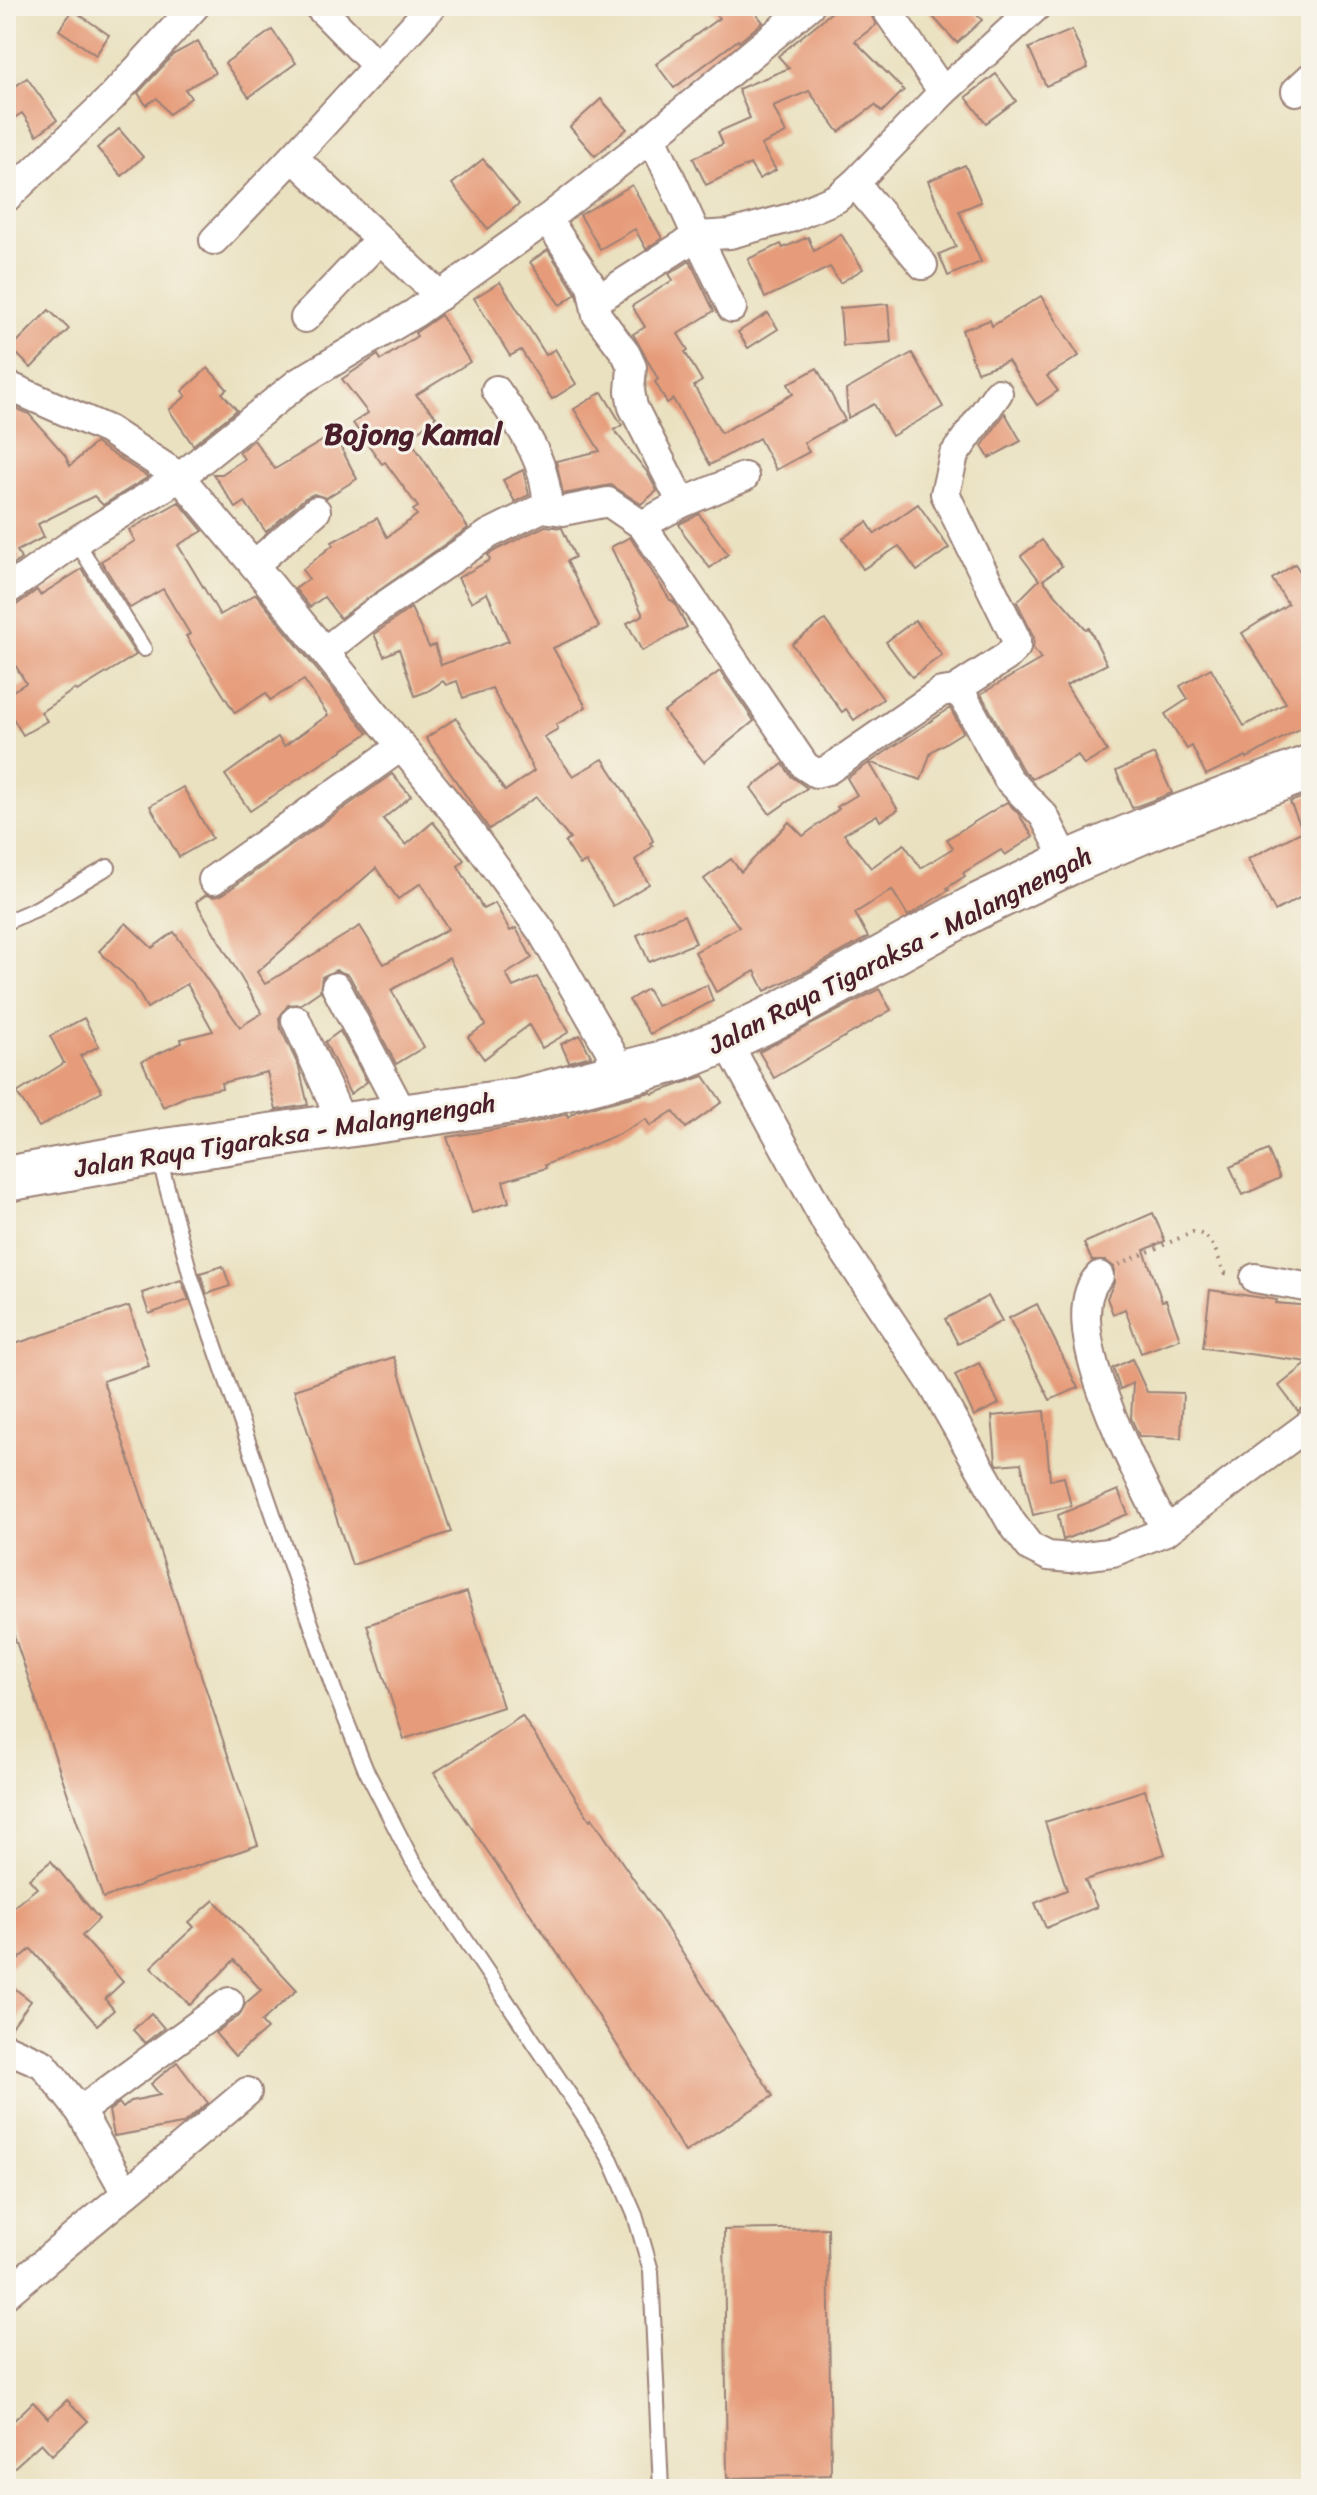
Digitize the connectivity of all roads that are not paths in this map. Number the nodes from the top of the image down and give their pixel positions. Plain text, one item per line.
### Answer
1 (195, 6) edge
2 (318, 6) edge
3 (432, 6) edge
4 (809, 6) edge
5 (884, 6) edge
6 (1037, 6) edge
7 (377, 66) junction
8 (943, 92) junction
9 (652, 137) junction
10 (293, 157) junction
11 (855, 183) junction
12 (6, 198) edge
13 (547, 219) junction
14 (697, 236) junction
15 (380, 239) junction
16 (214, 240) dead end
17 (923, 265) dead end
18 (440, 296) junction
19 (595, 301) junction
20 (732, 308) dead end
21 (305, 318) dead end
22 (6, 385) edge
23 (496, 390) dead end
24 (998, 393) dead end
25 (180, 477) junction
26 (744, 477) dead end
27 (682, 503) junction
28 (547, 507) junction
29 (316, 511) dead end
30 (642, 525) junction
31 (76, 541) junction
32 (254, 565) junction
33 (6, 591) edge
34 (144, 649) dead end
35 (325, 651) junction
36 (955, 690) junction
37 (402, 746) junction
38 (1311, 767) edge
39 (1068, 863) junction
40 (108, 867) dead end
41 (213, 880) dead end
42 (6, 922) edge
43 (336, 987) dead end
44 (296, 1020) dead end
45 (726, 1040) junction
46 (623, 1073) junction
47 (404, 1116) junction
48 (343, 1124) junction
49 (158, 1152) junction
50 (6, 1179) edge
51 (1099, 1276) road end
52 (1255, 1278) road end
53 (1311, 1288) edge
54 (1311, 1423) edge
55 (1166, 1531) junction
56 (229, 2002) dead end
57 (6, 2048) edge
58 (247, 2092) dead end
59 (80, 2111) junction
60 (126, 2193) junction
61 (6, 2294) edge
62 (661, 2489) edge

1 - 12 street
2 - 7 street
3 - 7 street
4 - 9 street
5 - 8 street
6 - 8 street
7 - 10 street
8 - 11 street
9 - 13 street
9 - 14 street
10 - 15 street
10 - 16 street
11 - 14 street
11 - 17 street
13 - 18 street
13 - 19 street
14 - 19 street
14 - 20 street
15 - 18 street
15 - 21 street
18 - 25 street
19 - 27 street
22 - 25 street
23 - 28 street
24 - 36 street
25 - 31 street
25 - 32 street
26 - 27 street
27 - 30 street
28 - 30 street
28 - 35 street
29 - 32 street
30 - 36 street
31 - 33 street
31 - 34 lane
32 - 35 street
35 - 37 street
36 - 39 street
37 - 41 street
37 - 46 street
38 - 39 main road, Jalan Raya Tigaraksa - Malangnengah
39 - 45 main road, Jalan Raya Tigaraksa - Malangnengah
40 - 42 lane
43 - 47 street
44 - 48 street
45 - 46 main road, Jalan Raya Tigaraksa - Malangnengah
45 - 55 street
46 - 47 main road, Jalan Raya Tigaraksa - Malangnengah
47 - 48 main road, Jalan Raya Tigaraksa - Malangnengah
48 - 49 main road, Jalan Raya Tigaraksa - Malangnengah
49 - 50 main road, Jalan Raya Tigaraksa - Malangnengah
49 - 62 lane
51 - 55 street
52 - 53 street
54 - 55 street
56 - 59 street
57 - 59 street
58 - 60 street
59 - 60 street
60 - 61 street

